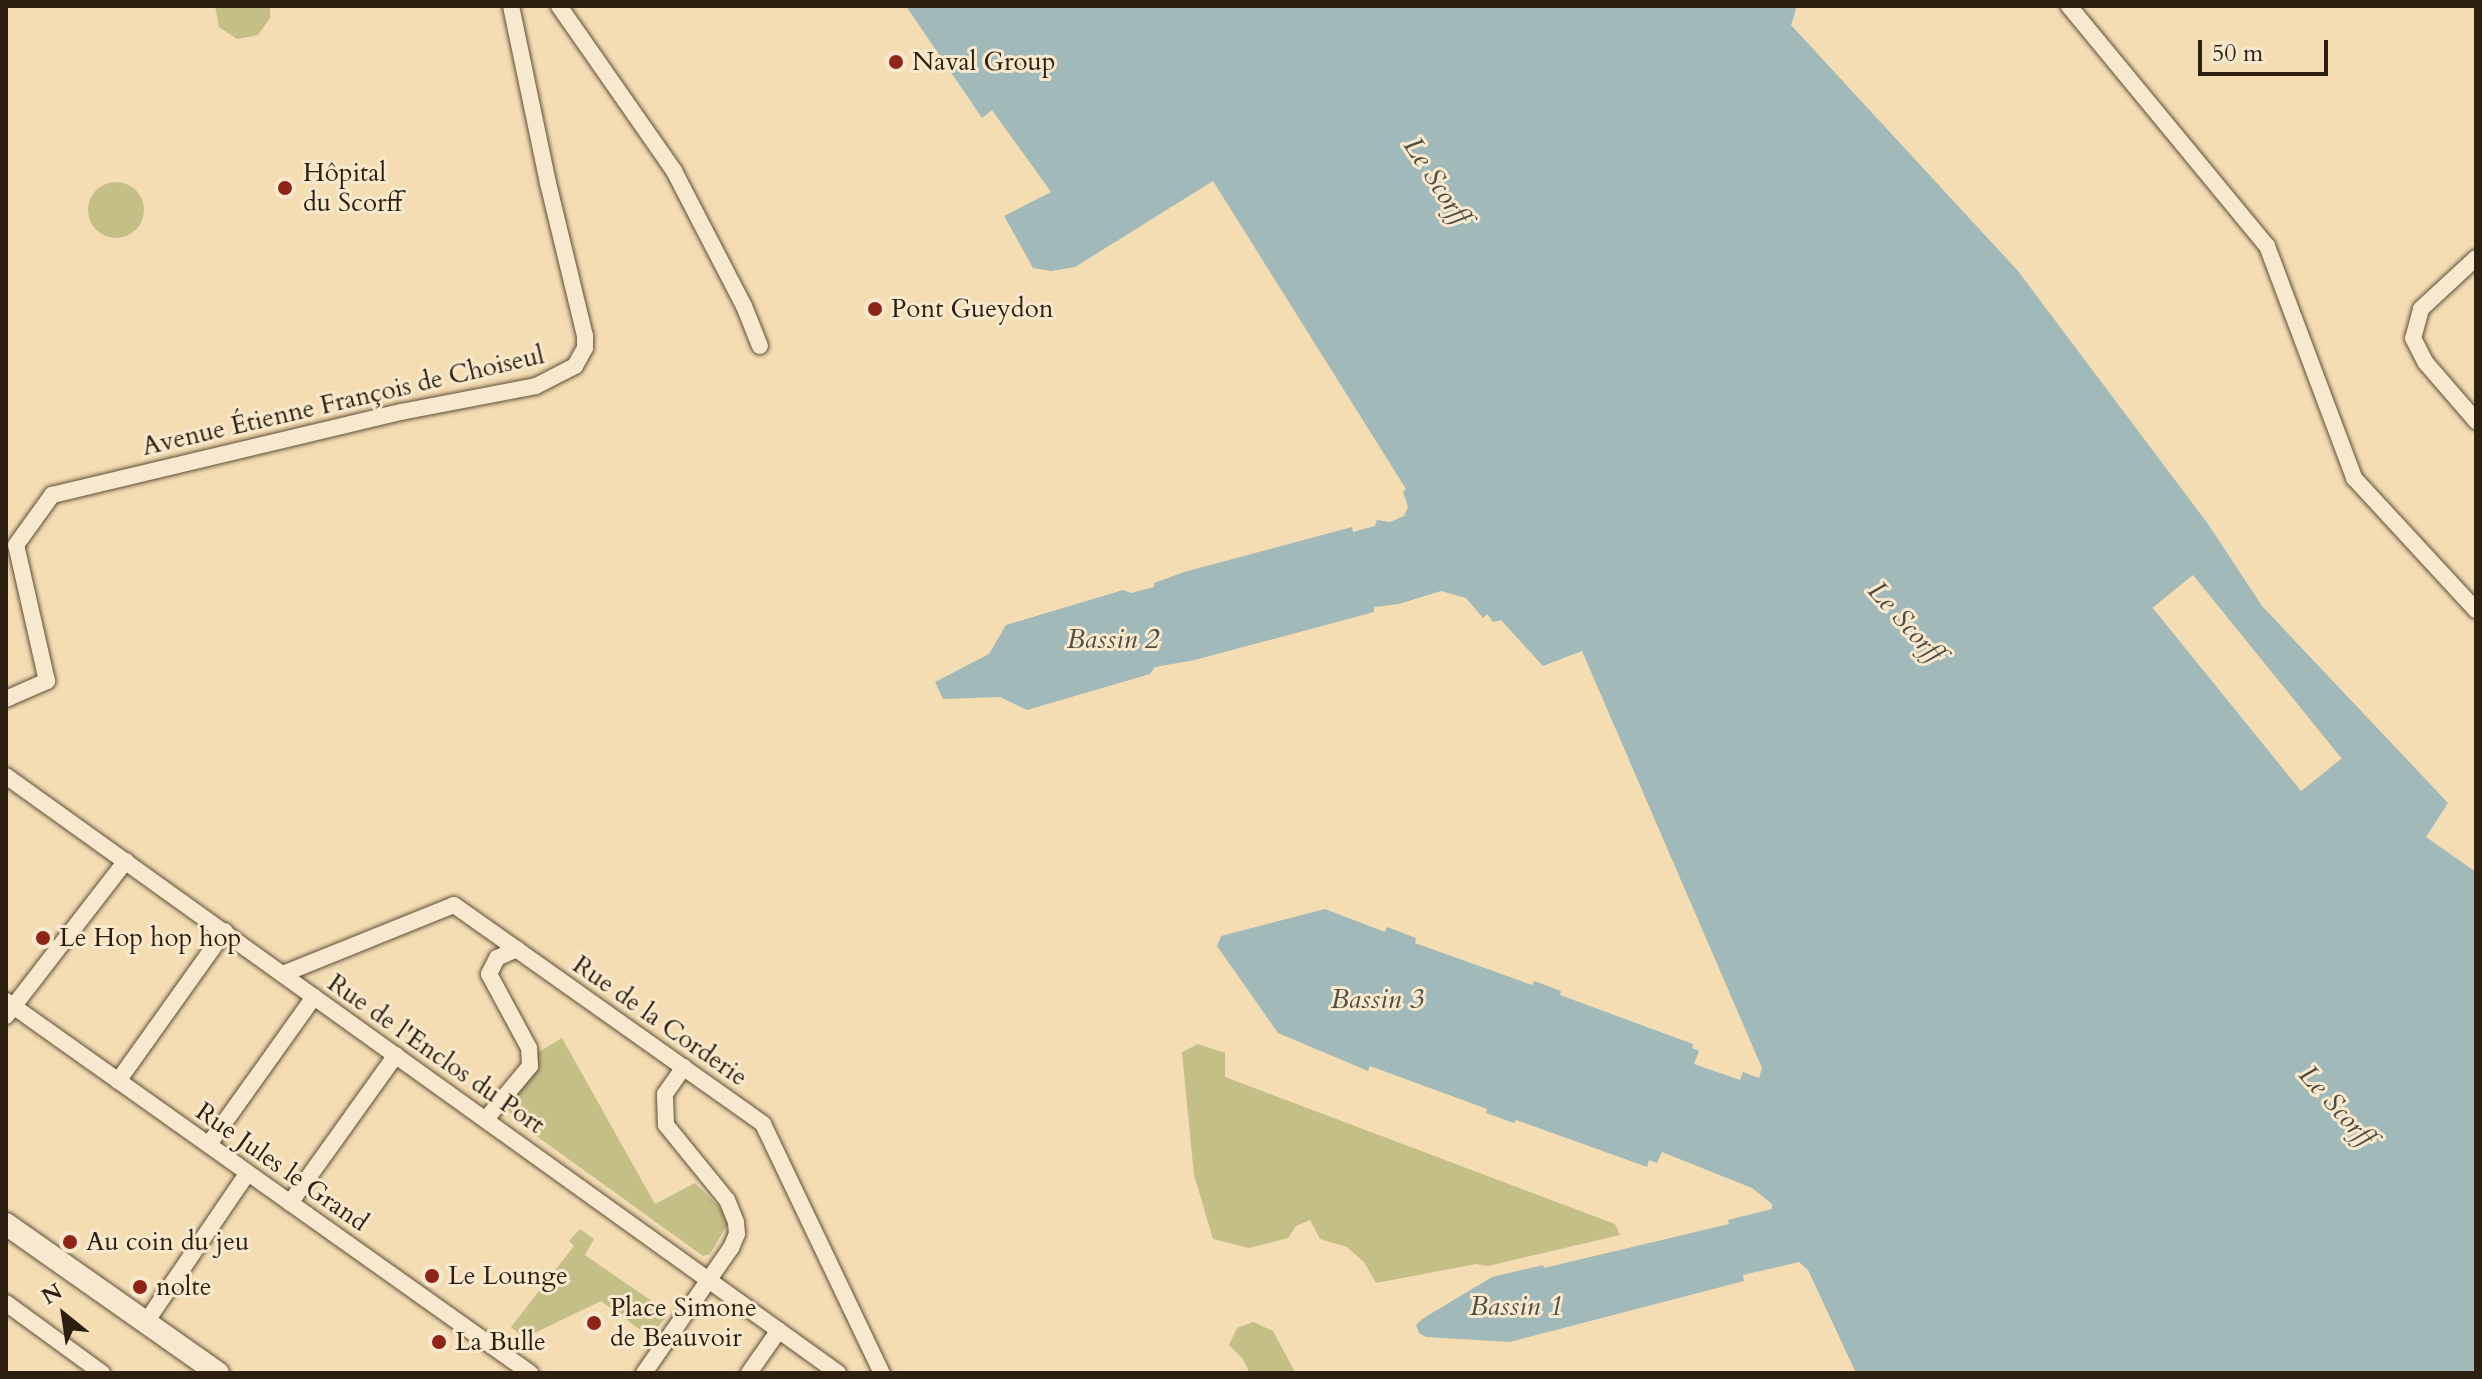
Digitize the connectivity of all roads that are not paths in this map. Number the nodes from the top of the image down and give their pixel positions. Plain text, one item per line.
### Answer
1 (511, 6) edge
2 (559, 6) edge
3 (2069, 6) edge
4 (2476, 258) edge
5 (760, 346) dead end
6 (2476, 421) edge
7 (2476, 610) edge
8 (6, 699) edge
9 (6, 776) edge
10 (126, 861) junction
11 (225, 931) junction
12 (517, 949) junction
13 (283, 974) junction
14 (314, 997) junction
15 (8, 1008) edge
16 (396, 1055) junction
17 (684, 1067) junction
18 (118, 1081) junction
19 (486, 1119) junction
20 (209, 1144) junction
21 (247, 1174) junction
22 (290, 1203) junction
23 (6, 1224) edge
24 (709, 1279) junction
25 (6, 1303) edge
26 (146, 1322) junction
27 (779, 1330) junction
28 (102, 1373) edge
29 (218, 1373) edge
30 (530, 1373) edge
31 (644, 1373) edge
32 (749, 1373) edge
33 (838, 1373) edge
34 (882, 1373) edge

1 - 8 street, Avenue Étienne François de Choiseul
2 - 5 street
3 - 7 street
4 - 6 street
9 - 10 street, Rue de l'Enclos du Port
10 - 11 street, Rue de l'Enclos du Port
10 - 15 street
11 - 13 street, Rue de l'Enclos du Port
11 - 18 street
12 - 13 street, Rue de la Corderie
12 - 17 street, Rue de la Corderie
12 - 19 street
13 - 14 street, Rue de l'Enclos du Port
14 - 16 street, Rue de l'Enclos du Port
14 - 20 street
15 - 18 street, Rue Jules le Grand
16 - 19 street, Rue de l'Enclos du Port
16 - 22 street
17 - 24 street
17 - 34 street, Rue de la Corderie
18 - 20 street, Rue Jules le Grand
19 - 24 street, Rue de l'Enclos du Port
20 - 21 street, Rue Jules le Grand
21 - 22 street, Rue Jules le Grand
21 - 26 street
22 - 30 street, Rue Jules le Grand
23 - 26 street
24 - 27 street, Rue de l'Enclos du Port
24 - 31 street
25 - 28 street
26 - 29 street
27 - 32 street
27 - 33 street, Rue de l'Enclos du Port

